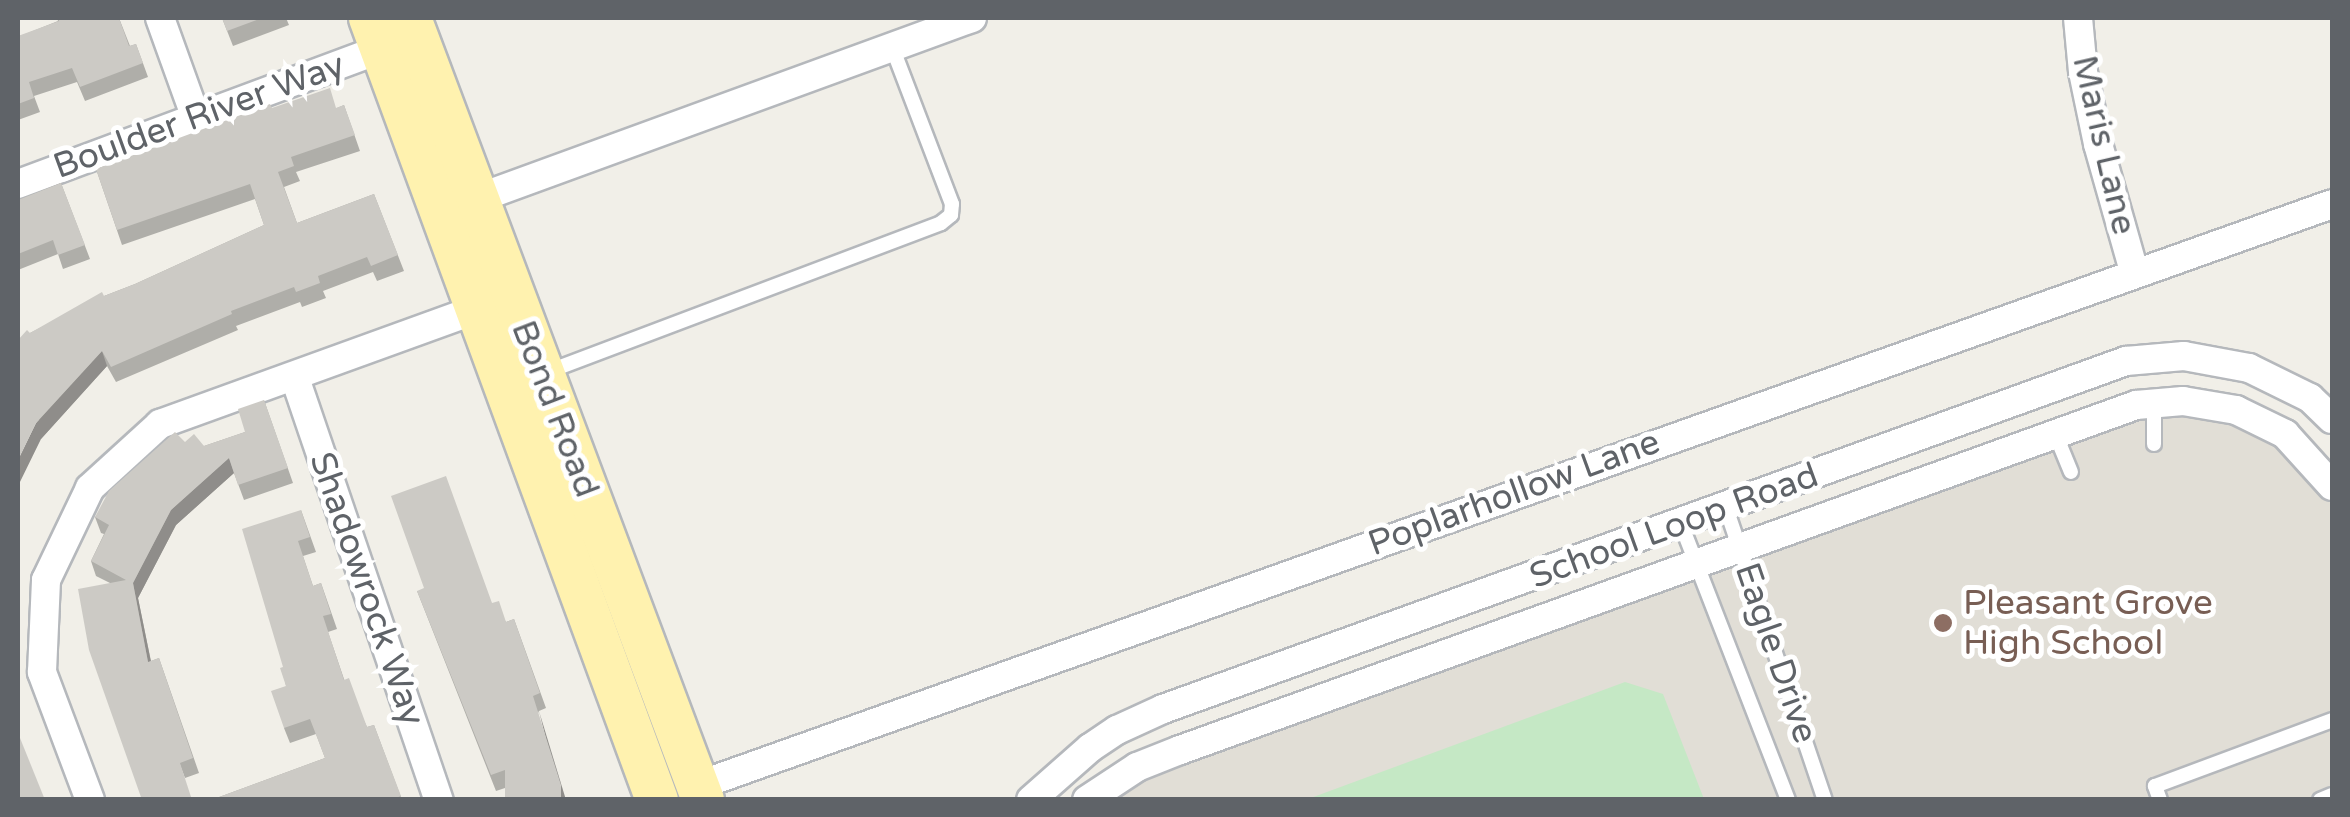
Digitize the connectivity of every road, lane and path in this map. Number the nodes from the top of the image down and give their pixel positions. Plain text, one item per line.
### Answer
1 (160, 18) edge
2 (410, 18) edge
3 (972, 18) edge
4 (2078, 18) edge
5 (376, 33) edge
6 (892, 47) junction
7 (196, 118) junction
8 (18, 184) edge
9 (476, 199) junction
10 (2332, 204) edge
11 (502, 268) junction
12 (2134, 272) junction
13 (477, 309) junction
14 (542, 374) junction
15 (295, 378) junction
16 (2154, 403) junction
17 (2332, 419) edge
18 (2055, 433) junction
19 (2154, 444) dead end
20 (2071, 472) dead end
21 (2332, 486) edge
22 (1726, 508) junction
23 (1681, 524) junction
24 (1741, 549) junction
25 (1696, 566) junction
26 (2332, 720) edge
27 (700, 793) edge
28 (2332, 795) edge
29 (90, 800) edge
30 (439, 800) edge
31 (657, 800) edge
32 (1031, 800) edge
33 (1087, 800) edge
34 (1788, 800) edge
35 (1826, 800) edge
36 (2160, 800) edge
37 (2320, 800) edge

1 - 7 street
2 - 9 main road, Bond Road
3 - 6 street
4 - 12 street, Maris Lane
5 - 7 street, Boulder River Way
5 - 11 main road
5 - 13 main road, Bond Road
6 - 9 street
6 - 14 lane
7 - 8 street, Boulder River Way
9 - 11 main road, Bond Road
10 - 12 street, Poplarhollow Lane
11 - 14 main road, Bond Road
12 - 27 street, Poplarhollow Lane
13 - 15 street
13 - 31 main road, Bond Road
14 - 27 main road, Bond Road
15 - 29 street
15 - 30 street, Shadowrock Way
16 - 18 street, School Loop Road
16 - 19 lane
16 - 21 street, School Loop Road
17 - 22 street, School Loop Road
18 - 20 lane
18 - 24 street, School Loop Road
22 - 23 street, School Loop Road
22 - 24 lane, Eagle Drive
23 - 25 lane, Eagle Drive
23 - 32 street, School Loop Road
24 - 25 street, School Loop Road
24 - 35 lane, Eagle Drive
25 - 33 street, School Loop Road
25 - 34 lane, Eagle Drive
26 - 36 lane
28 - 37 lane

